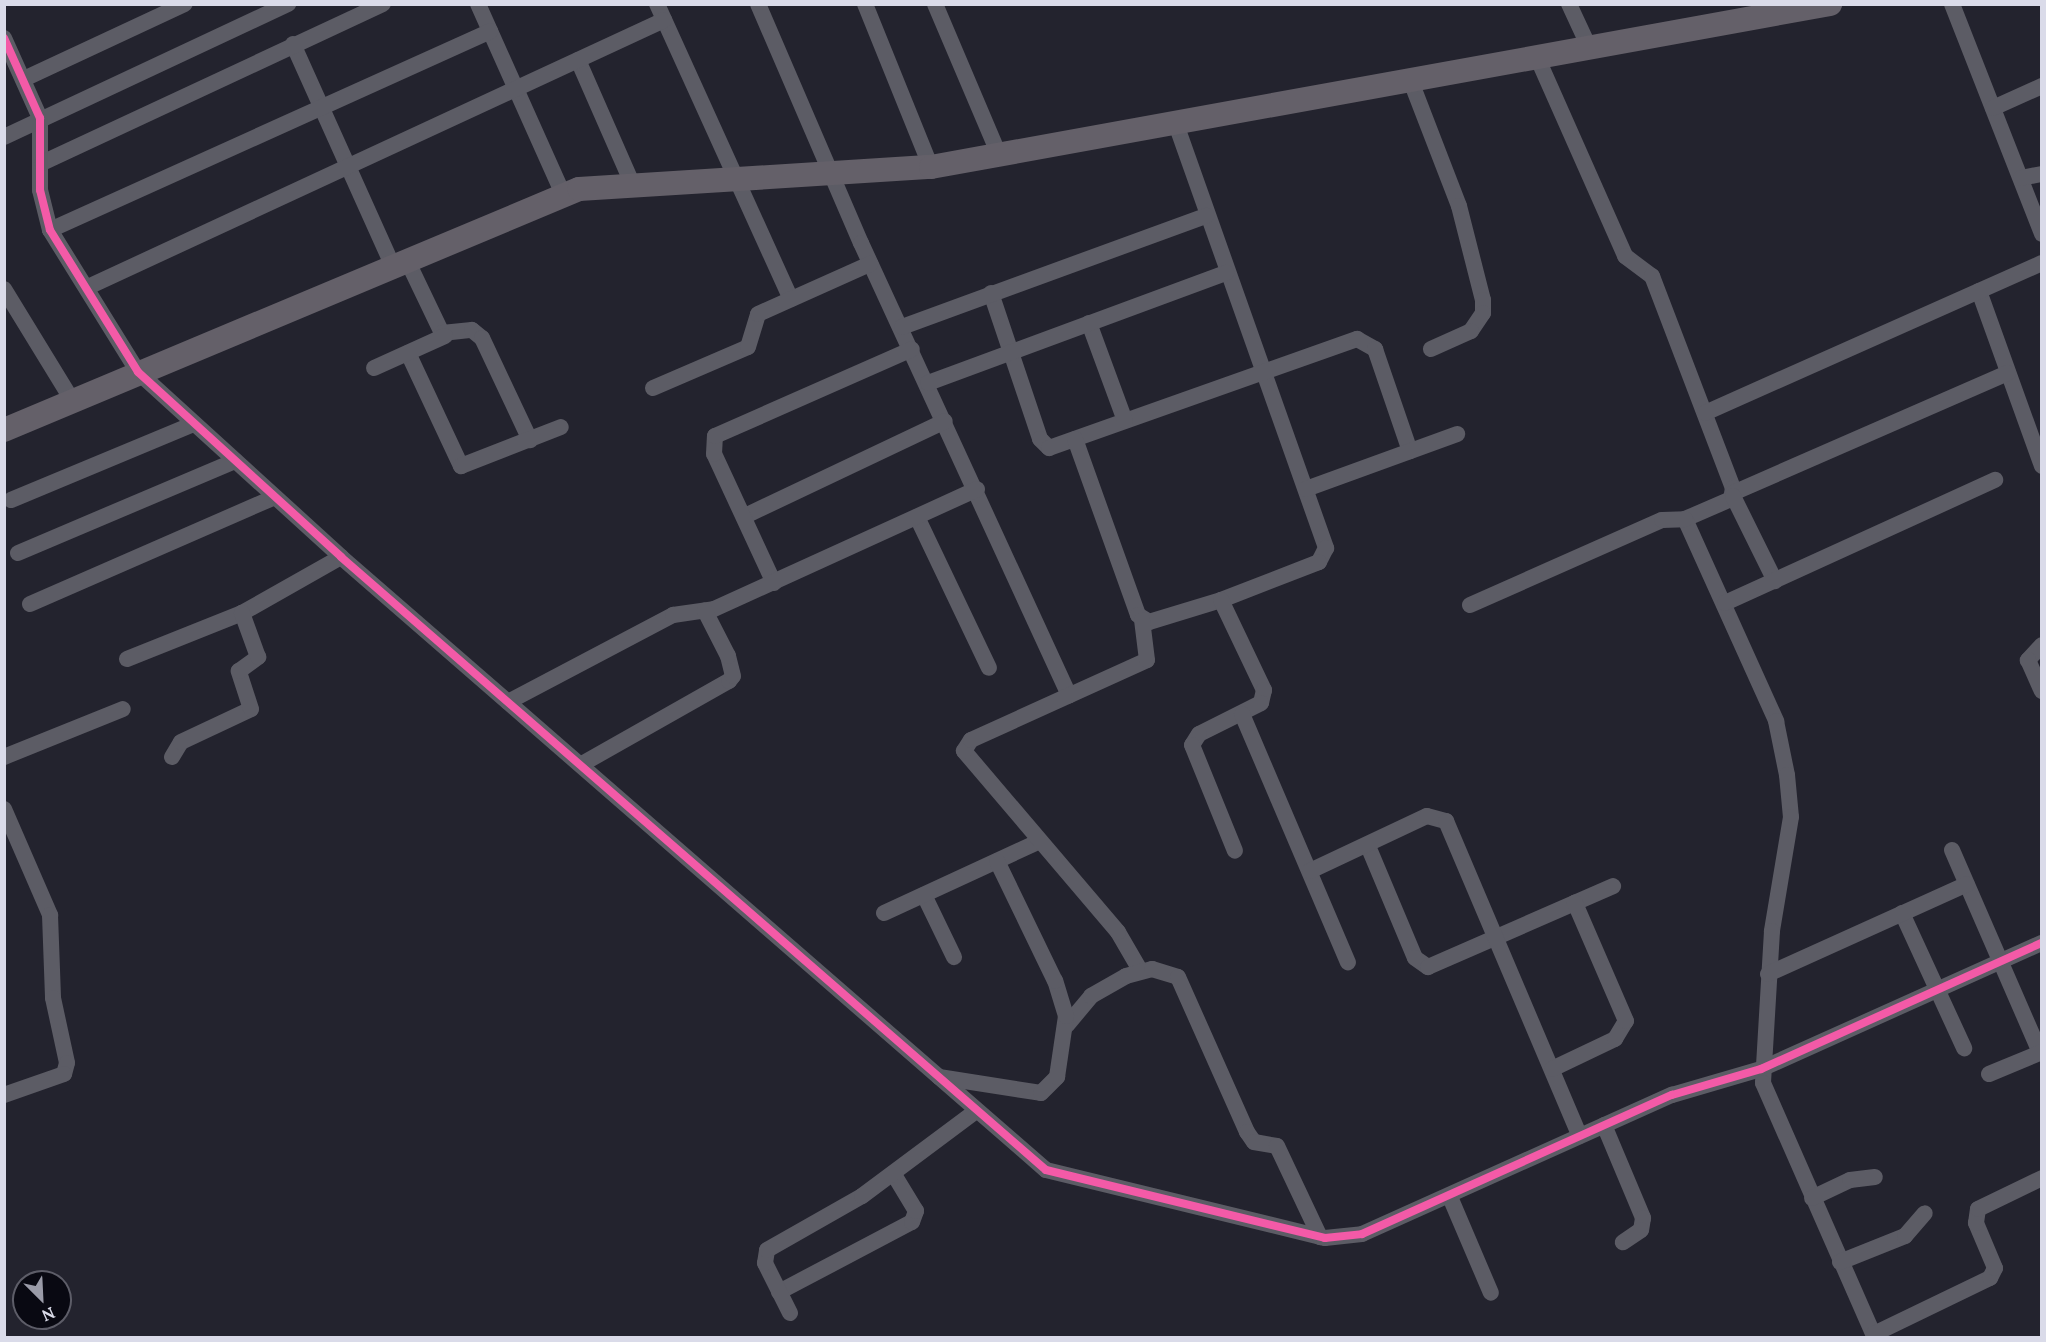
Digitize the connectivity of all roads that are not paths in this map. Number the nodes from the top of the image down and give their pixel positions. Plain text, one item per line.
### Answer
1 (185, 4) edge
2 (288, 4) edge
3 (383, 4) edge
4 (657, 4) edge
5 (758, 4) edge
6 (865, 4) edge
7 (935, 4) edge
8 (1569, 4) edge
9 (1830, 4) edge
10 (1952, 4) edge
11 (484, 6) edge
12 (664, 20) junction
13 (490, 31) junction
14 (4, 38) edge
15 (293, 44) junction
16 (1590, 47) junction
17 (1537, 57) junction
18 (578, 60) junction
19 (26, 78) junction
20 (1410, 79) junction
21 (2042, 86) edge
22 (518, 90) junction
23 (324, 106) junction
24 (1993, 108) junction
25 (40, 118) junction
26 (1177, 126) junction
27 (4, 137) edge
28 (999, 155) junction
29 (42, 163) junction
30 (931, 167) junction
31 (353, 168) junction
32 (2042, 174) edge
33 (831, 175) junction
34 (735, 177) junction
35 (2021, 178) junction
36 (632, 183) junction
37 (563, 194) junction
38 (1206, 216) junction
39 (50, 230) junction
40 (2042, 234) edge
41 (399, 261) junction
42 (2042, 263) edge
43 (870, 264) junction
44 (1226, 273) junction
45 (88, 287) junction
46 (4, 289) edge
47 (1979, 291) junction
48 (991, 293) junction
49 (791, 299) junction
50 (1089, 323) junction
51 (902, 327) junction
52 (445, 336) junction
53 (1431, 349) dead end
54 (912, 350) junction
55 (1010, 351) junction
56 (408, 353) junction
57 (374, 368) dead end
58 (1263, 370) junction
59 (138, 372) junction
60 (2008, 373) junction
61 (928, 383) junction
62 (653, 388) dead end
63 (72, 400) junction
64 (1705, 413) junction
65 (1125, 421) junction
66 (945, 422) junction
67 (194, 424) junction
68 (561, 427) dead end
69 (4, 430) edge
70 (1457, 434) dead end
71 (1075, 439) junction
72 (530, 440) junction
73 (1410, 451) junction
74 (235, 462) junction
75 (2042, 466) edge
76 (1995, 480) dead end
77 (977, 489) junction
78 (1306, 489) junction
79 (1733, 495) junction
80 (275, 497) junction
81 (11, 500) dead end
82 (745, 516) junction
83 (917, 517) junction
84 (1685, 519) junction
85 (18, 553) dead end
86 (341, 557) junction
87 (1775, 581) junction
88 (774, 583) junction
89 (1221, 600) junction
90 (1725, 603) junction
91 (30, 604) dead end
92 (1470, 605) dead end
93 (705, 611) junction
94 (242, 613) junction
95 (1142, 620) junction
96 (2042, 645) edge
97 (128, 659) dead end
98 (989, 668) dead end
99 (2042, 691) edge
100 (1069, 695) junction
101 (508, 702) junction
102 (123, 709) dead end
103 (1242, 714) junction
104 (4, 757) edge
105 (172, 757) dead end
106 (582, 764) junction
107 (4, 809) edge
108 (1038, 842) junction
109 (1368, 846) junction
110 (1235, 850) dead end
111 (1952, 850) dead end
112 (997, 861) junction
113 (1310, 871) junction
114 (1967, 884) junction
115 (1613, 886) dead end
116 (924, 894) junction
117 (1575, 903) junction
118 (884, 913) dead end
119 (1902, 913) junction
120 (1496, 938) junction
121 (2042, 943) edge
122 (954, 957) dead end
123 (2001, 960) junction
124 (1348, 962) dead end
125 (1140, 970) junction
126 (1768, 974) junction
127 (1935, 988) junction
128 (1067, 1025) junction
129 (1964, 1048) dead end
130 (2041, 1052) edge
131 (1552, 1069) junction
132 (1761, 1069) junction
133 (1989, 1074) dead end
134 (938, 1077) junction
135 (4, 1095) edge
136 (976, 1111) junction
137 (1604, 1125) junction
138 (1580, 1136) junction
139 (893, 1173) junction
140 (1875, 1177) dead end
141 (2042, 1178) edge
142 (1450, 1197) junction
143 (1812, 1198) junction
144 (1925, 1213) dead end
145 (1320, 1237) junction
146 (1623, 1242) dead end
147 (1840, 1262) junction
148 (779, 1292) junction
149 (1491, 1293) dead end
150 (790, 1313) dead end
151 (1875, 1336) edge

1 - 19 street
2 - 25 street
3 - 15 street
4 - 12 street
5 - 33 street
6 - 30 street
7 - 28 street
8 - 16 street
9 - 16 street
10 - 24 street
11 - 13 street
12 - 18 street
12 - 34 street
13 - 22 street
13 - 23 street
14 - 19 street
15 - 23 street
15 - 29 street
16 - 17 street
17 - 20 street
17 - 64 street
18 - 22 street
18 - 36 street
19 - 25 street
20 - 26 street
20 - 53 street
21 - 24 street
22 - 31 street
22 - 37 street
23 - 31 street
23 - 39 street
24 - 35 street
25 - 27 street
25 - 29 street
26 - 28 street
26 - 38 street
28 - 30 street
29 - 39 street
30 - 33 street
31 - 41 street
31 - 45 street
32 - 35 street
33 - 34 street
33 - 43 street
34 - 36 street
34 - 49 street
35 - 40 street
36 - 37 street
37 - 41 street
38 - 44 street
38 - 48 street
39 - 45 street
41 - 52 street
41 - 59 street
42 - 47 street
43 - 49 street
43 - 51 street
44 - 50 street
44 - 58 street
45 - 59 street
46 - 63 street
47 - 60 street
47 - 64 street
48 - 51 street
48 - 55 street
49 - 62 street
50 - 55 street
50 - 65 street
51 - 54 street
52 - 56 street
52 - 72 street
54 - 61 street
54 - 82 street
55 - 61 street
55 - 71 street
56 - 57 street
56 - 72 street
58 - 65 street
58 - 73 street
58 - 78 street
59 - 63 street
59 - 67 street
60 - 75 street
60 - 79 street
61 - 66 street
63 - 69 street
64 - 79 street
65 - 71 street
66 - 77 street
66 - 82 street
67 - 74 street
67 - 81 street
68 - 72 street
70 - 73 street
71 - 95 street
73 - 78 street
74 - 80 street
74 - 85 street
76 - 87 street
77 - 83 street
77 - 100 street
78 - 89 street
79 - 84 street
79 - 87 street
80 - 86 street
80 - 91 street
82 - 88 street
83 - 88 street
83 - 98 street
84 - 90 street
84 - 92 street
86 - 94 street
86 - 101 street
87 - 90 street
88 - 93 street
89 - 95 street
89 - 103 street
90 - 126 street
93 - 101 street
93 - 106 street
94 - 97 street
94 - 105 street
95 - 100 street
96 - 99 street
100 - 108 street
101 - 106 street
102 - 104 street
103 - 110 street
103 - 113 street
106 - 134 street
107 - 135 street
108 - 112 street
108 - 125 street
109 - 113 street
109 - 120 street
109 - 120 street
111 - 114 street
112 - 116 street
112 - 128 street
113 - 124 street
114 - 119 street
114 - 123 street
115 - 117 street
116 - 118 street
116 - 122 street
117 - 120 street
117 - 131 street
119 - 126 street
119 - 127 street
120 - 131 street
121 - 123 street
123 - 127 street
123 - 130 street
125 - 128 street
125 - 145 street
126 - 132 street
127 - 129 street
127 - 132 street
128 - 134 street
130 - 133 street
131 - 138 street
132 - 137 street
132 - 143 street
134 - 136 street
136 - 139 street
136 - 145 street
137 - 138 street
137 - 146 street
138 - 142 street
139 - 148 street
139 - 148 street
140 - 143 street
141 - 151 street
142 - 145 street
142 - 149 street
143 - 147 street
144 - 147 street
147 - 151 street
148 - 150 street

